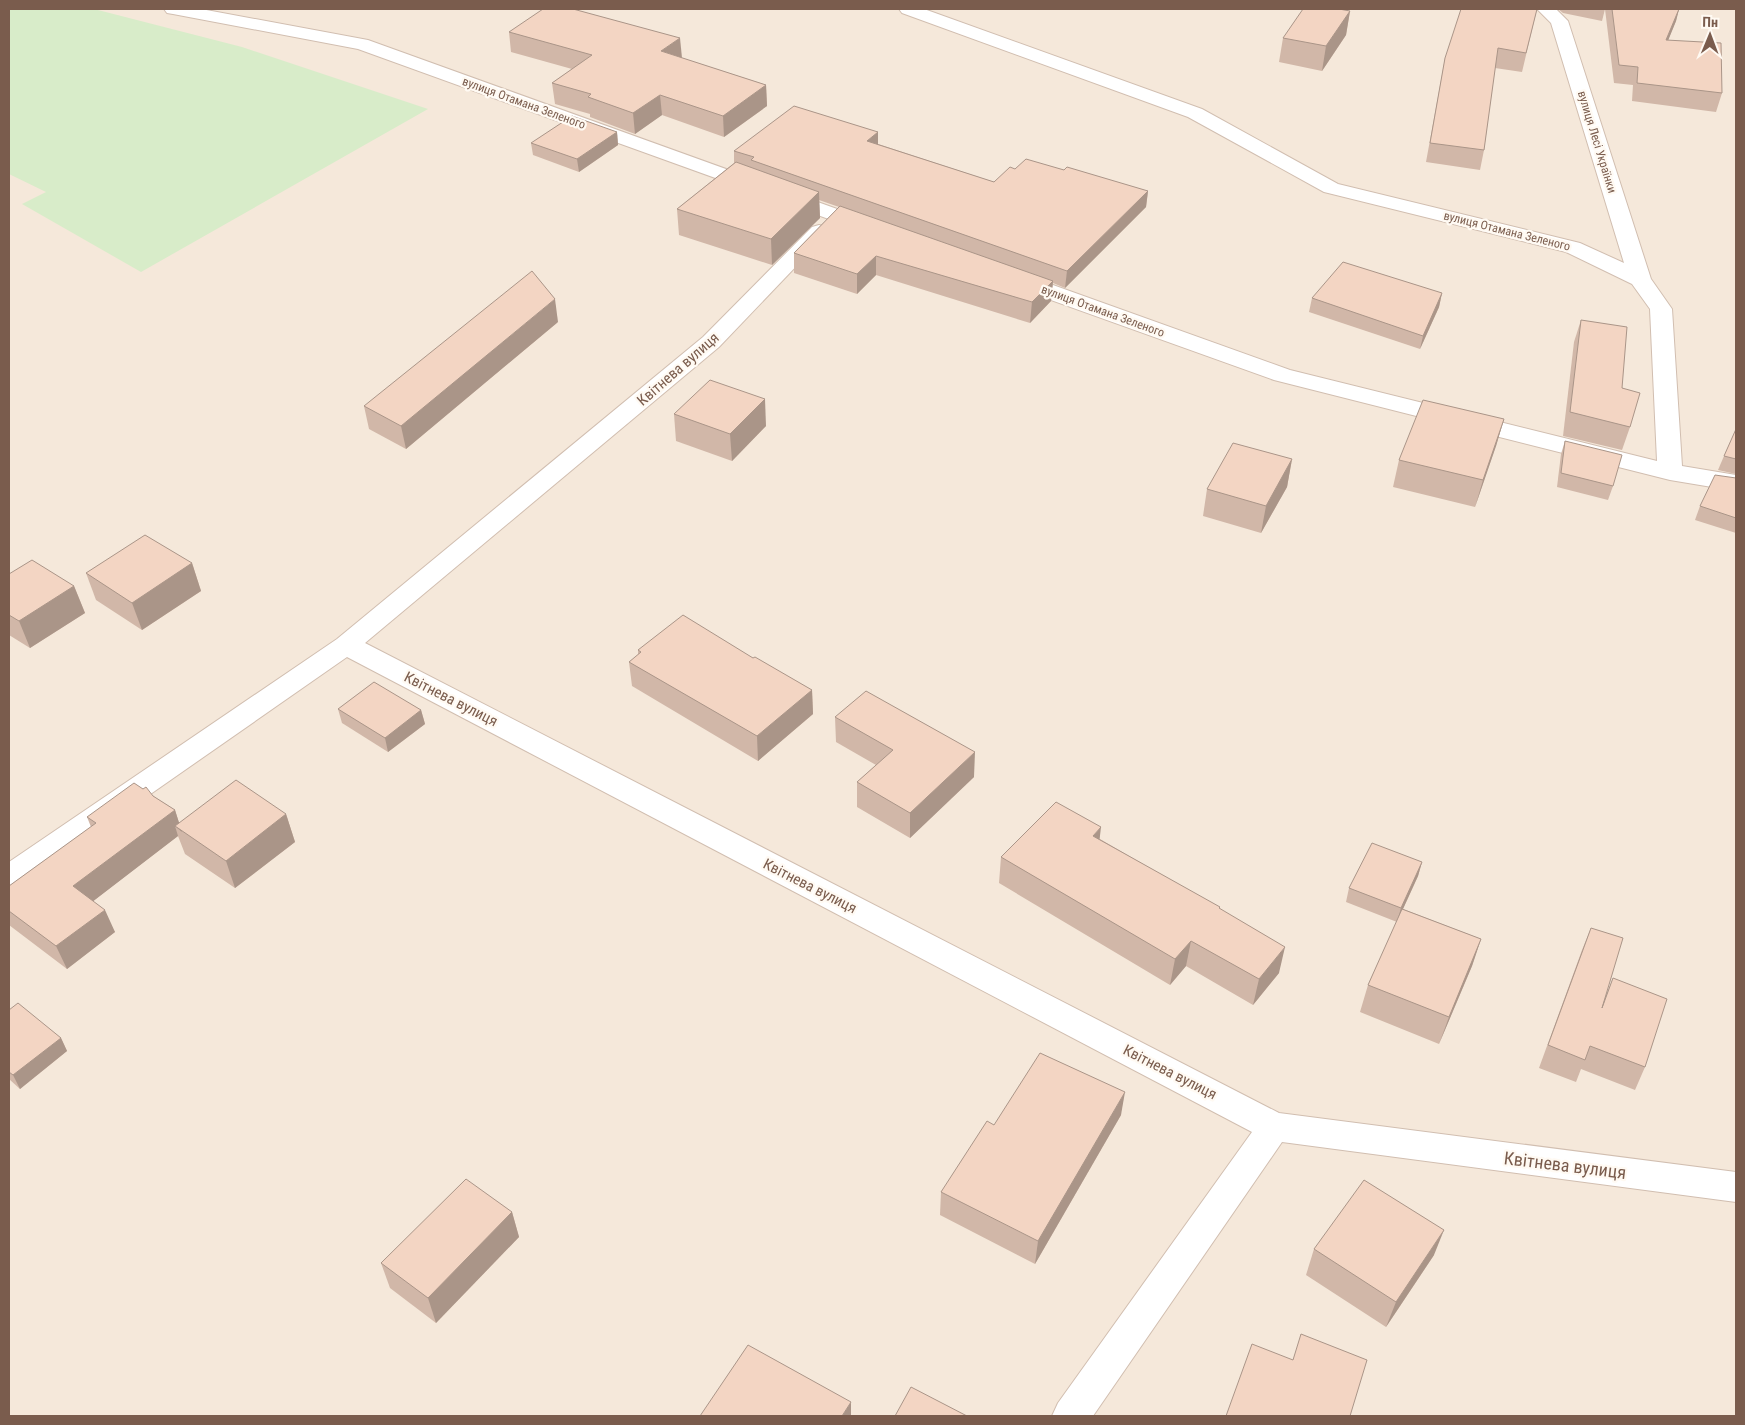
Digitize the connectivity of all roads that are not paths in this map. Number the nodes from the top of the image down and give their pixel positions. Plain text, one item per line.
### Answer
1 (172, 9) edge
2 (908, 9) edge
3 (1546, 9) edge
4 (836, 215) junction
5 (891, 235) edge
6 (1003, 275) edge
7 (1640, 279) junction
8 (1670, 472) junction
9 (1736, 483) edge
10 (346, 645) junction
11 (9, 877) edge
12 (1274, 1127) junction
13 (1736, 1187) edge
14 (1071, 1416) edge

1 - 4 street, вулиця Отамана Зеленого
2 - 7 street, вулиця Отамана Зеленого
3 - 7 street, вулиця Лесі Українки
4 - 5 street, вулиця Отамана Зеленого
4 - 10 street, Квітнева вулиця
6 - 8 street, вулиця Отамана Зеленого
7 - 8 street, вулиця Отамана Зеленого
8 - 9 street, вулиця Отамана Зеленого
10 - 11 street, Квітнева вулиця
10 - 12 street, Квітнева вулиця
12 - 13 street, Квітнева вулиця
12 - 14 street

